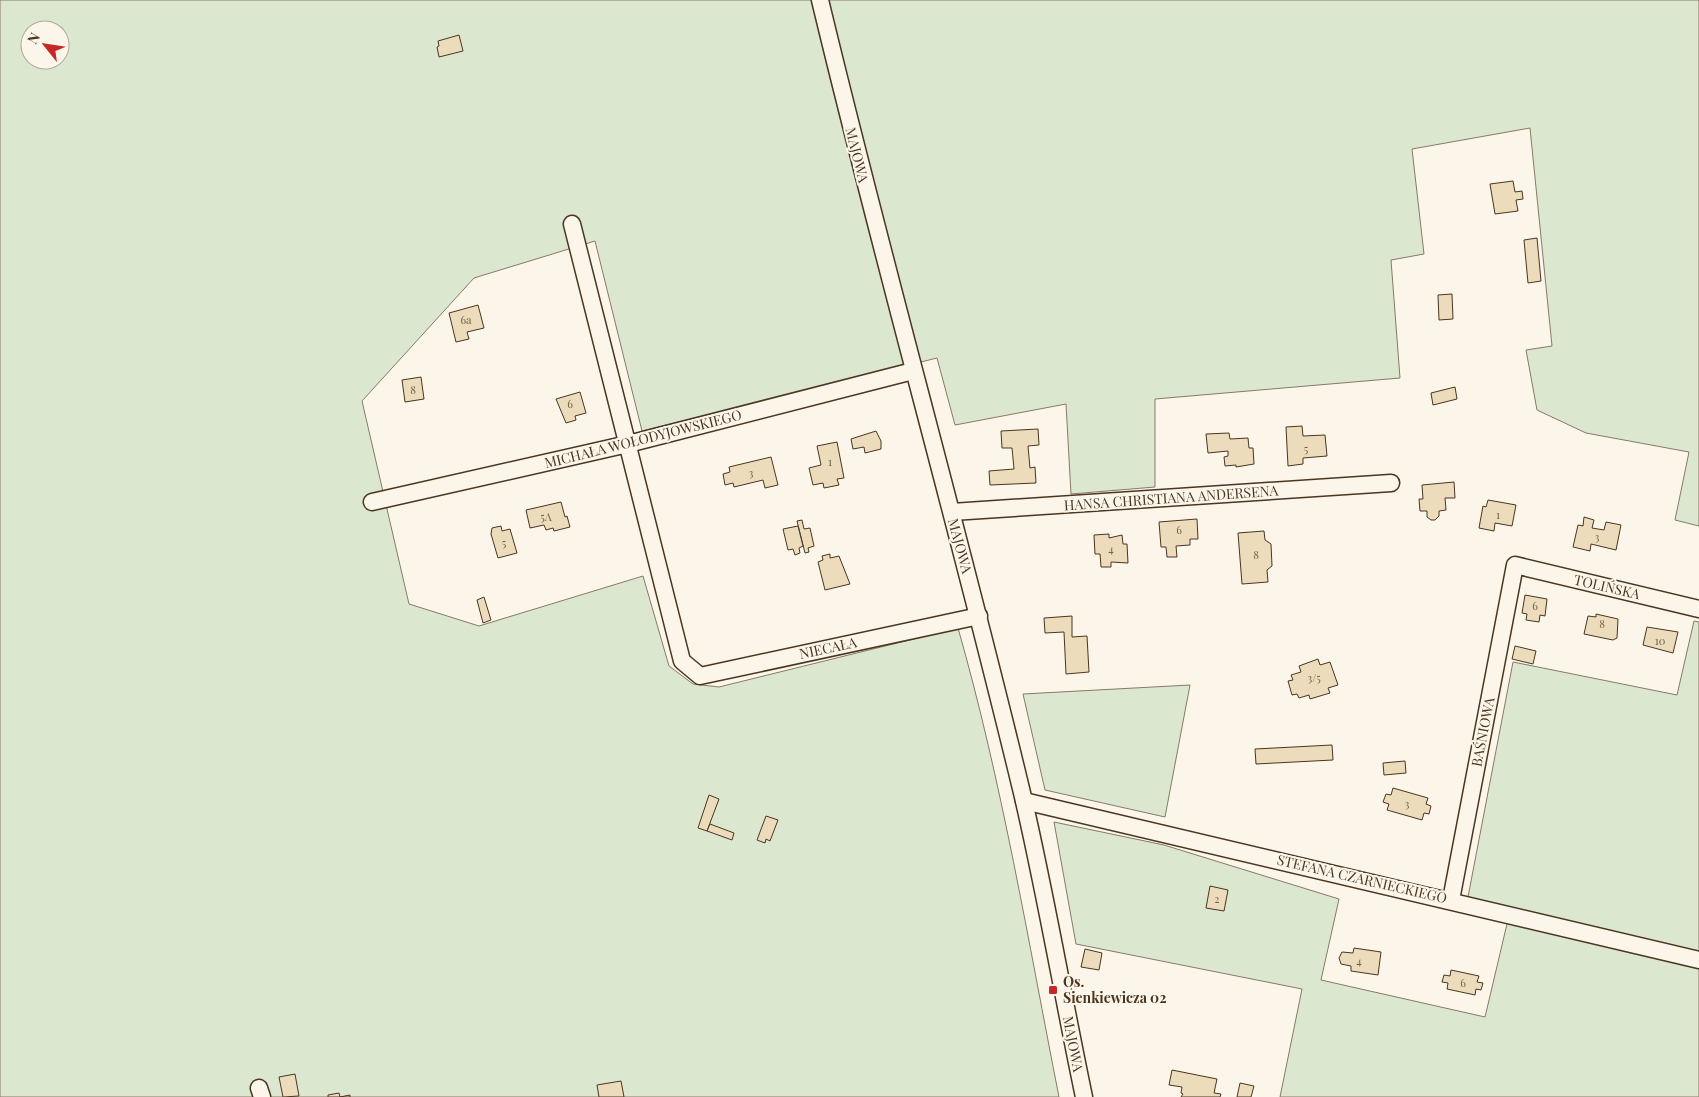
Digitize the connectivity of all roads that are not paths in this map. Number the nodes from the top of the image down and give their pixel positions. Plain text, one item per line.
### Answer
1 (820, 0) edge
2 (572, 224) dead end
3 (913, 371) junction
4 (628, 444) junction
5 (1390, 483) dead end
6 (372, 502) dead end
7 (952, 512) junction
8 (1515, 565) joint
9 (1699, 609) edge
10 (979, 616) junction
11 (1024, 801) junction
12 (1451, 900) junction
13 (1699, 960) edge
14 (1084, 1097) edge

1 - 3 street, MAJOWA
2 - 4 street
3 - 4 street, MICHAŁA WOŁODYJOWSKIEGO
3 - 7 street, MAJOWA
4 - 6 street, MICHAŁA WOŁODYJOWSKIEGO
4 - 10 street, NIECAŁA
5 - 7 street, HANSA CHRISTIANA ANDERSENA
7 - 10 street, MAJOWA
8 - 9 street, TOLIŃSKA
8 - 12 street, BAŚNIOWA
10 - 11 street, MAJOWA
11 - 12 street, STEFANA CZARNIECKIEGO
11 - 14 street, MAJOWA
12 - 13 street, STEFANA CZARNIECKIEGO

